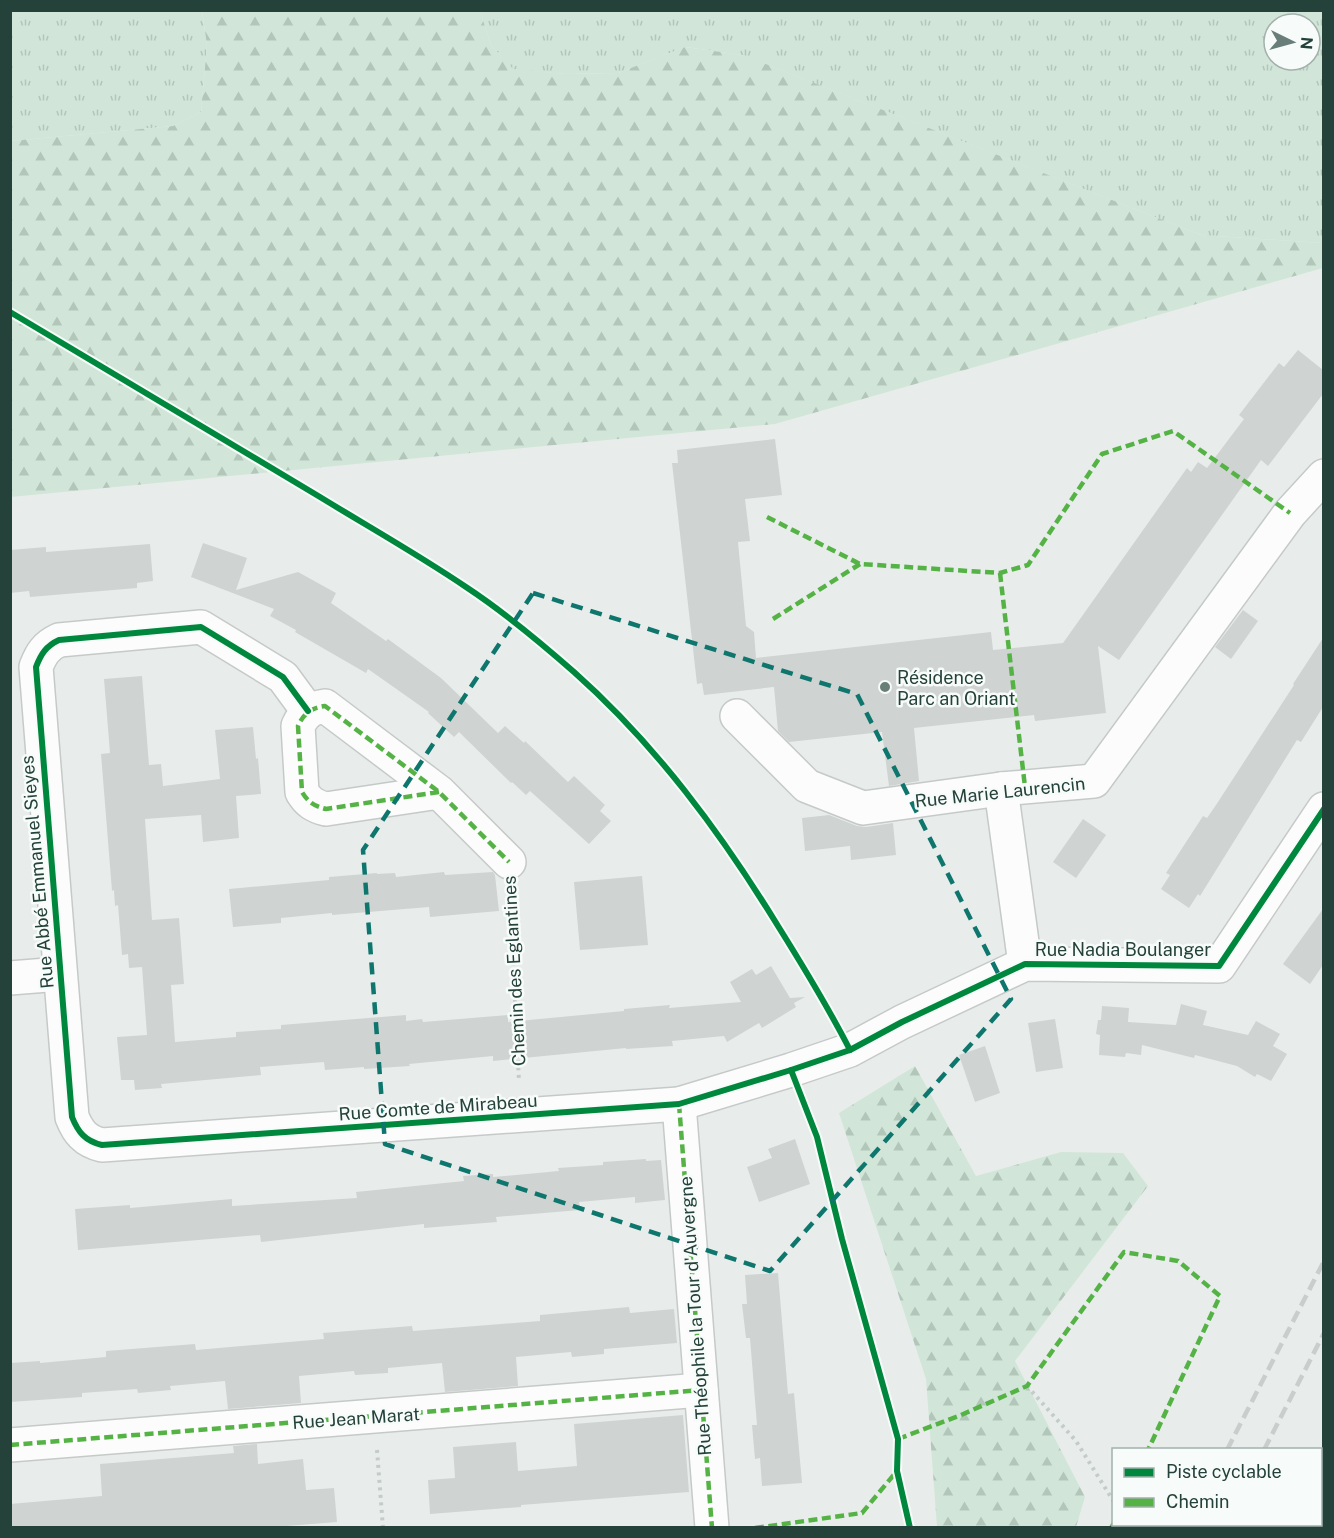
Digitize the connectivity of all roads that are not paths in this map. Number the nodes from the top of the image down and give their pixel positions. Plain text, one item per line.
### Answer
1 (1323, 476) edge
2 (308, 711) junction
3 (737, 716) dead end
4 (1001, 789) junction
5 (439, 792) junction
6 (1323, 809) edge
7 (509, 862) road end
8 (1025, 964) junction
9 (60, 974) junction
10 (10, 978) edge
11 (791, 1070) joint
12 (679, 1104) junction
13 (84, 1138) joint
14 (701, 1390) junction
15 (10, 1445) edge
16 (712, 1527) edge

1 - 4 street, Rue Marie Laurencin
2 - 5 street
2 - 5 street
2 - 9 street, Rue Abbé Emmanuel Sieyes
3 - 4 street, Rue Marie Laurencin
4 - 8 street
5 - 7 street
6 - 8 street, Rue Nadia Boulanger
8 - 11 street, Rue Nadia Boulanger
9 - 10 street
9 - 13 street, Rue Abbé Emmanuel Sieyes
11 - 12 street, Rue Comte de Mirabeau
12 - 13 street, Rue Comte de Mirabeau
12 - 14 street, Rue Théophile la Tour d'Auvergne
14 - 15 street, Rue Jean Marat
14 - 16 street, Rue Théophile la Tour d'Auvergne

